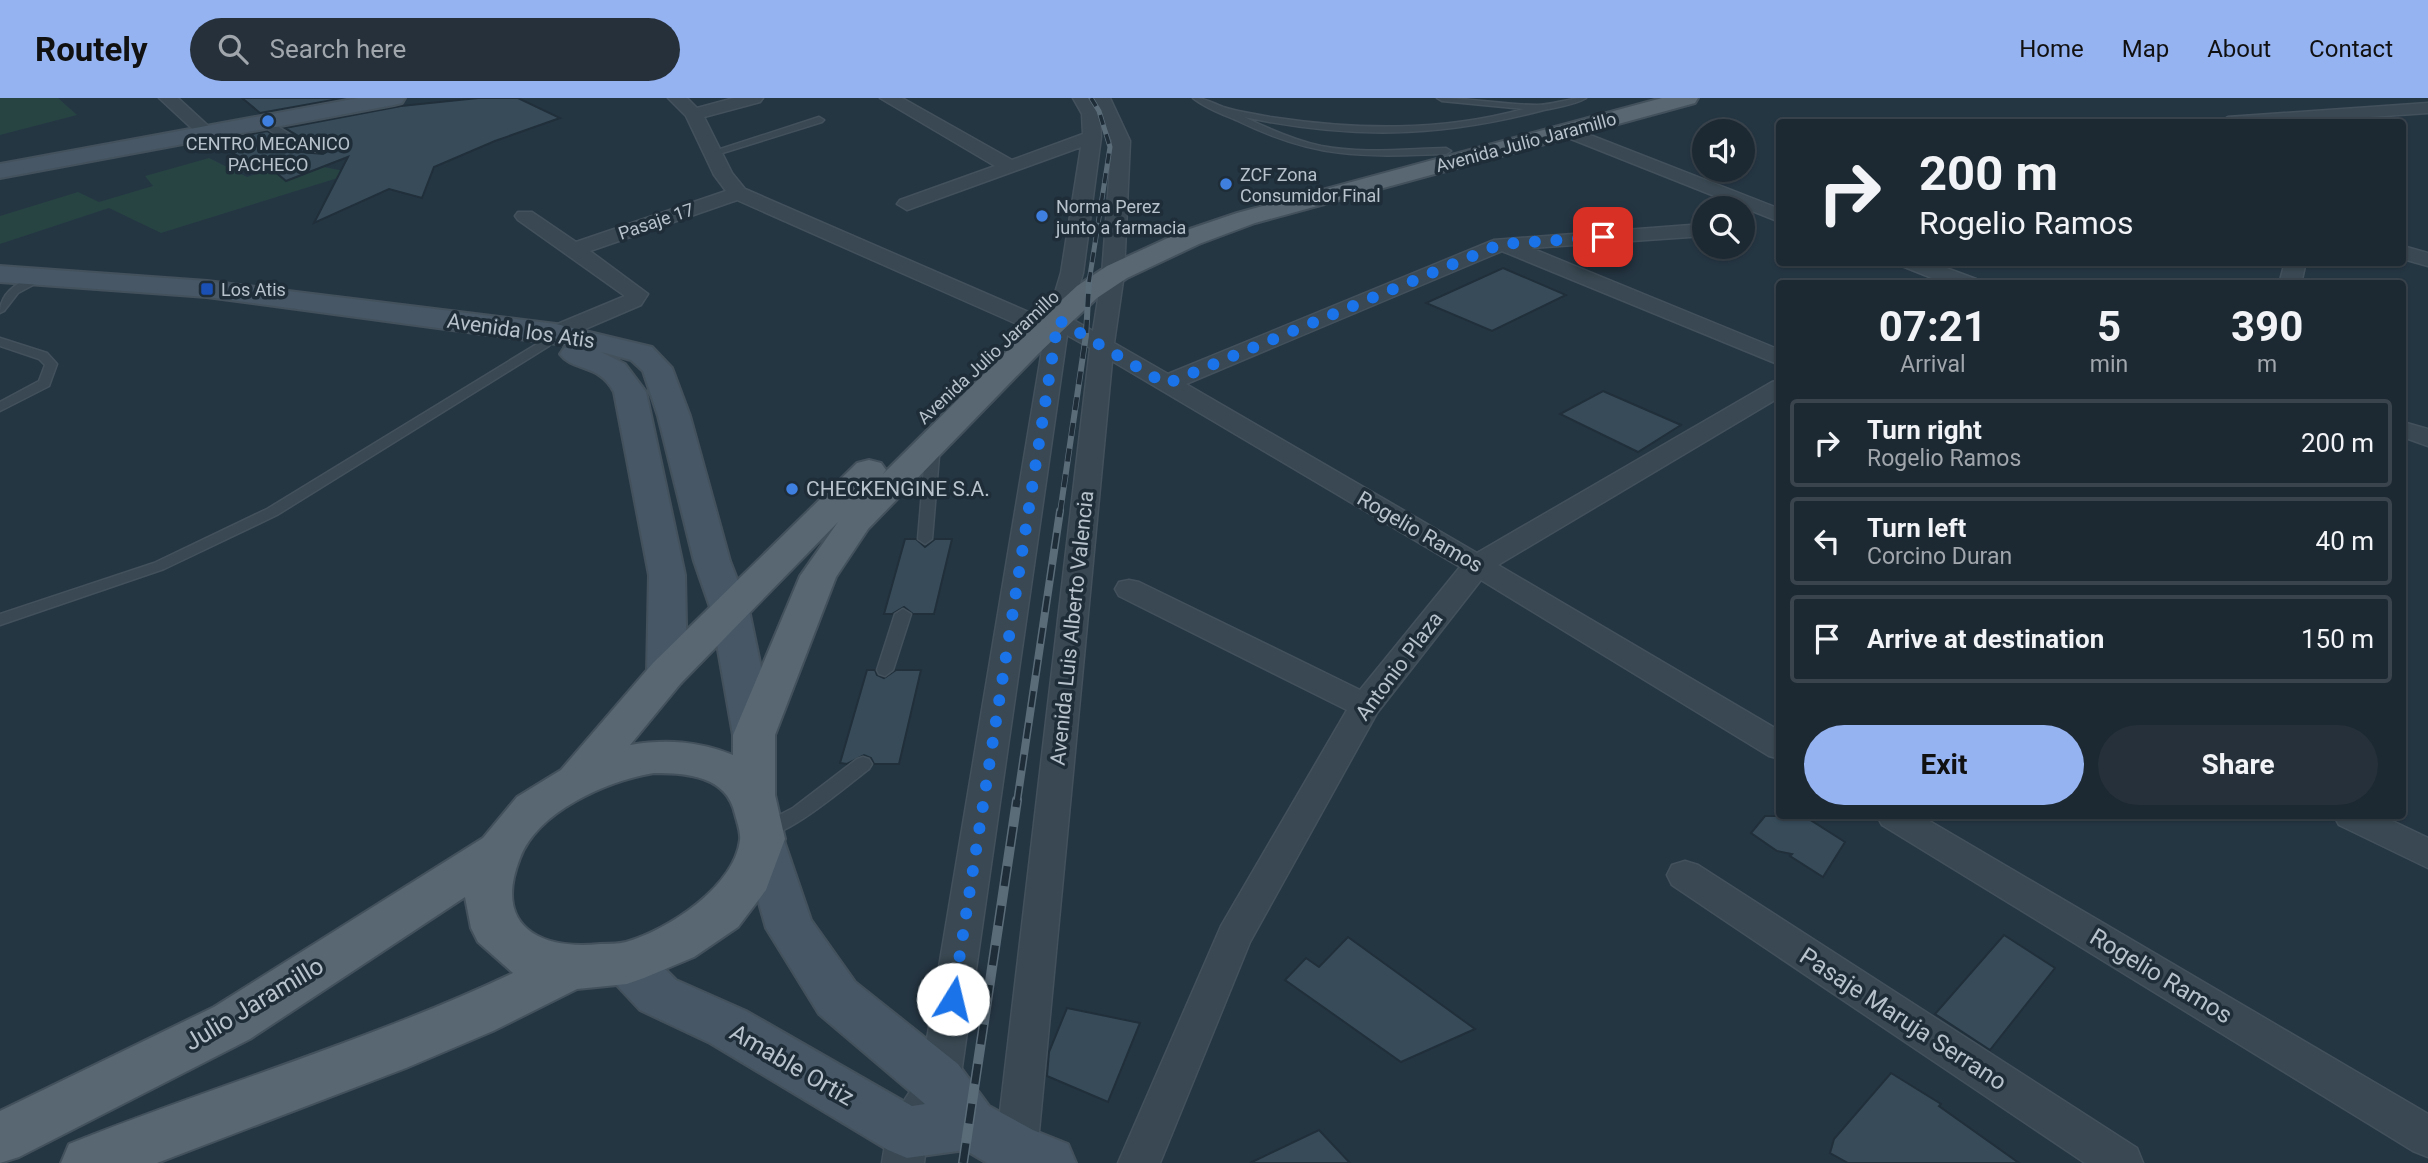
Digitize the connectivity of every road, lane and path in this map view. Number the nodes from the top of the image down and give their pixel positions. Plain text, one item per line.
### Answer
1 (168, 98) edge
2 (332, 98) edge
3 (394, 98) edge
4 (677, 98) edge
5 (754, 98) edge
6 (889, 98) edge
7 (1082, 98) edge
8 (1101, 98) edge
9 (1198, 98) edge
10 (1442, 98) edge
11 (1581, 98) edge
12 (1644, 98) edge
13 (1686, 98) edge
14 (2326, 98) edge
15 (1539, 108) junction
16 (2428, 108) edge
17 (1223, 110) junction
18 (2363, 113) junction
19 (694, 114) junction
20 (2273, 119) edge
21 (819, 120) dead end
22 (264, 122) junction
23 (201, 129) junction
24 (1567, 131) junction
25 (1092, 137) junction
26 (326, 148) dead end
27 (1446, 151) junction
28 (713, 153) junction
29 (0, 159) edge
30 (1009, 166) junction
31 (0, 171) edge
32 (738, 193) junction
33 (906, 204) dead end
34 (525, 216) dead end
35 (1776, 216) edge
36 (1776, 219) edge
37 (1755, 224) dead end
38 (1692, 231) edge
39 (1501, 244) junction
40 (574, 250) junction
41 (2406, 253) edge
42 (2428, 260) edge
43 (1112, 266) junction
44 (1919, 266) edge
45 (1953, 280) edge
46 (1070, 283) junction
47 (11, 289) edge
48 (1025, 318) junction
49 (1058, 320) junction
50 (551, 338) junction
51 (0, 342) edge
52 (1102, 345) junction
53 (1776, 356) edge
54 (1166, 384) junction
55 (1776, 389) edge
56 (0, 407) edge
57 (2406, 430) edge
58 (2428, 438) edge
59 (933, 443) junction
60 (925, 539) dead end
61 (1477, 565) junction
62 (1129, 589) dead end
63 (730, 611) junction
64 (903, 614) dead end
65 (0, 620) edge
66 (885, 670) dead end
67 (667, 673) junction
68 (1365, 706) junction
69 (754, 735) junction
70 (1776, 745) edge
71 (863, 764) dead end
72 (577, 779) junction
73 (1899, 819) edge
74 (2357, 819) edge
75 (759, 822) junction
76 (499, 851) junction
77 (2428, 853) edge
78 (1685, 875) dead end
79 (626, 963) junction
80 (571, 968) junction
81 (940, 1081) junction
82 (970, 1124) junction
83 (2428, 1137) edge
84 (0, 1139) edge
85 (905, 1148) edge
86 (1027, 1159) edge
87 (88, 1163) edge
88 (1139, 1163) edge
89 (2122, 1163) edge

1 - 23 street
2 - 23 main road
3 - 22 main road
4 - 19 street
5 - 19 street
6 - 30 street
7 - 25 street
8 - 43 street, Avenida Luis Alberto Valencia
9 - 17 lane
10 - 15 lane
11 - 15 lane
12 - 27 main road, Avenida Julio Jaramillo
13 - 24 main road, Avenida Julio Jaramillo
14 - 18 street
15 - 17 lane
16 - 18 street
17 - 27 lane
18 - 20 street
19 - 28 street
21 - 28 lane
22 - 23 main road
22 - 26 lane
23 - 29 main road
23 - 31 main road
24 - 35 street
24 - 43 main road, Avenida Julio Jaramillo
25 - 30 street
25 - 46 street
27 - 43 main road, Avenida Julio Jaramillo
28 - 32 street
30 - 33 street
32 - 40 street, Pasaje 17
32 - 48 street
34 - 40 street
36 - 37 street
38 - 39 street
39 - 53 street
39 - 54 street
40 - 50 street
41 - 42 street
43 - 46 main road, Avenida Julio Jaramillo
43 - 49 main road, Avenida Julio Jaramillo
43 - 52 street, Avenida Luis Alberto Valencia
44 - 45 street
46 - 48 main road, Avenida Julio Jaramillo
46 - 49 street
47 - 50 main road, Avenida los Atis
48 - 63 main road, Avenida Julio Jaramillo
49 - 52 street, Rogelio Ramos
49 - 59 main road, Avenida Julio Jaramillo
49 - 81 street
50 - 63 main road, Avenida los Atis
50 - 65 lane
50 - 67 main road, Avenida los Atis
51 - 56 lane
52 - 54 street, Rogelio Ramos
52 - 86 street, Avenida Luis Alberto Valencia
54 - 61 street, Rogelio Ramos
55 - 61 street, Antonio Plaza
57 - 58 street
59 - 60 lane
59 - 69 main road, Avenida Julio Jaramillo
61 - 68 street, Antonio Plaza
61 - 70 street, Rogelio Ramos
62 - 68 street
63 - 67 main road, Avenida Julio Jaramillo
63 - 69 main road, Avenida los Atis
64 - 66 lane
67 - 72 main road, Avenida Julio Jaramillo
68 - 88 street, Antonio Plaza
69 - 75 main road, Avenida Julio Jaramillo
71 - 75 lane
72 - 75 main road, Julio Jaramillo
72 - 76 main road, Julio Jaramillo
73 - 83 street, Rogelio Ramos
74 - 77 street
75 - 79 main road, Julio Jaramillo
75 - 81 main road
76 - 80 main road, Julio Jaramillo
76 - 84 main road, Julio Jaramillo
78 - 89 street, Pasaje Maruja Serrano
79 - 80 main road, Julio Jaramillo
79 - 85 main road, Amable Ortiz
80 - 87 main road, Julio Jaramillo
81 - 82 main road
81 - 85 street
82 - 85 main road
82 - 86 main road

